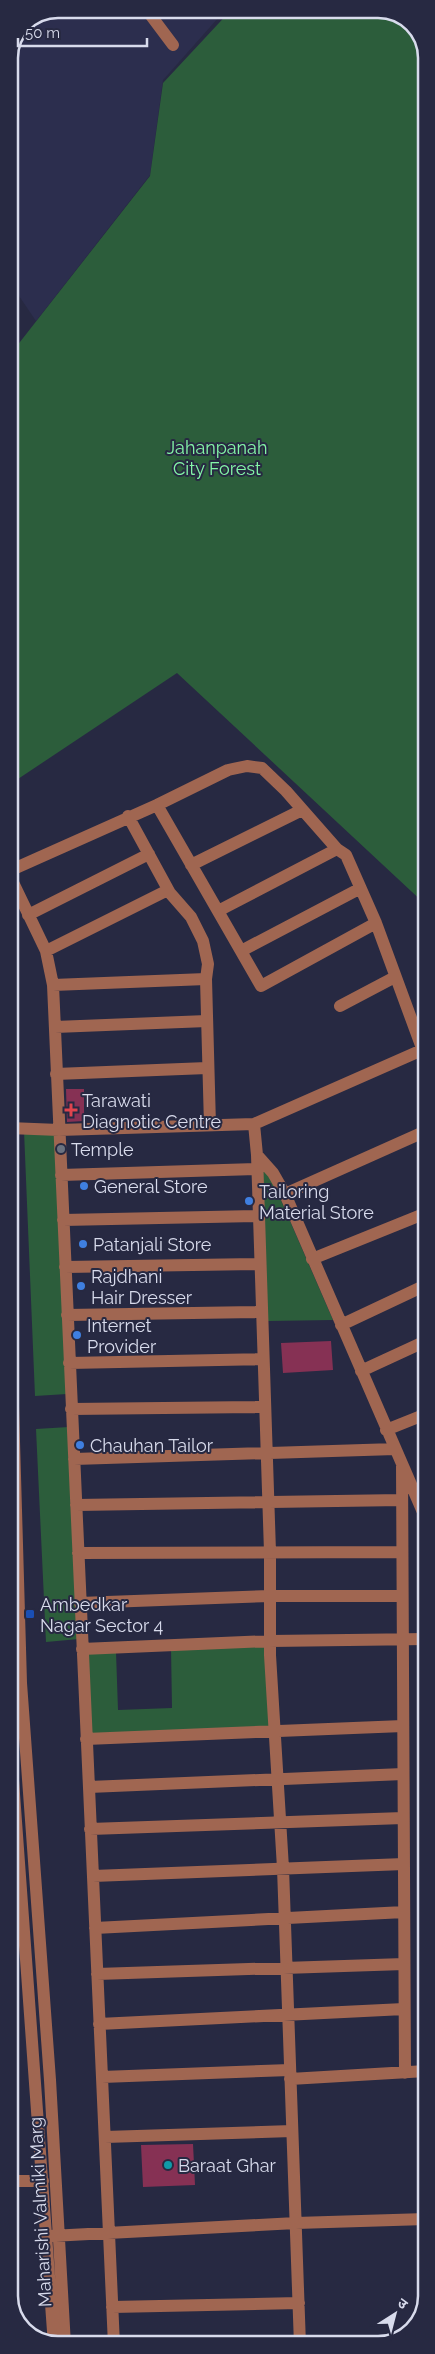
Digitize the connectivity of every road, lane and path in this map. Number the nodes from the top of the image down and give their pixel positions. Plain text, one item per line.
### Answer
1 (153, 18) edge
2 (173, 45) dead end
3 (157, 805) junction
4 (302, 810) junction
5 (128, 816) junction
6 (337, 849) junction
7 (149, 854) junction
8 (191, 865) junction
9 (18, 868) edge
10 (359, 889) junction
11 (168, 890) junction
12 (18, 892) edge
13 (218, 911) junction
14 (28, 914) junction
15 (376, 923) junction
16 (46, 951) junction
17 (241, 951) junction
18 (396, 977) junction
19 (206, 979) junction
20 (53, 985) junction
21 (340, 1006) dead end
22 (207, 1021) junction
23 (55, 1027) junction
24 (417, 1035) edge
25 (417, 1058) edge
26 (207, 1068) junction
27 (56, 1074) junction
28 (254, 1124) junction
29 (210, 1125) junction
30 (18, 1128) edge
31 (59, 1130) junction
32 (417, 1136) edge
33 (257, 1155) junction
34 (258, 1169) junction
35 (61, 1175) junction
36 (285, 1194) junction
37 (418, 1215) edge
38 (259, 1216) junction
39 (63, 1220) junction
40 (312, 1259) junction
41 (260, 1264) junction
42 (65, 1267) junction
43 (418, 1289) edge
44 (261, 1312) junction
45 (67, 1315) junction
46 (341, 1325) junction
47 (418, 1345) edge
48 (263, 1360) junction
49 (69, 1363) junction
50 (361, 1371) junction
51 (264, 1407) junction
52 (71, 1409) junction
53 (418, 1417) edge
54 (386, 1430) junction
55 (395, 1449) junction
56 (268, 1453) junction
57 (74, 1459) junction
58 (402, 1464) junction
59 (402, 1500) junction
60 (418, 1500) edge
61 (269, 1502) junction
62 (76, 1505) junction
63 (270, 1552) junction
64 (401, 1552) junction
65 (78, 1553) junction
66 (18, 1579) edge
67 (270, 1596) junction
68 (402, 1596) junction
69 (80, 1603) junction
70 (402, 1639) junction
71 (418, 1639) edge
72 (270, 1641) junction
73 (82, 1649) junction
74 (18, 1682) edge
75 (21, 1683) junction
76 (18, 1685) edge
77 (403, 1726) junction
78 (275, 1731) junction
79 (86, 1739) junction
80 (403, 1774) junction
81 (278, 1779) junction
82 (89, 1787) junction
83 (403, 1818) junction
84 (280, 1822) junction
85 (90, 1829) junction
86 (18, 1845) edge
87 (404, 1864) junction
88 (283, 1868) junction
89 (93, 1876) junction
90 (404, 1912) junction
91 (284, 1918) junction
92 (95, 1928) junction
93 (404, 1964) junction
94 (286, 1968) junction
95 (97, 1974) junction
96 (404, 2009) junction
97 (289, 2014) junction
98 (100, 2024) junction
99 (418, 2072) edge
100 (405, 2073) junction
101 (290, 2074) junction
102 (102, 2077) junction
103 (292, 2131) junction
104 (104, 2137) junction
105 (43, 2180) junction
106 (18, 2181) edge
107 (418, 2219) edge
108 (296, 2223) junction
109 (110, 2232) junction
110 (53, 2236) junction
111 (299, 2303) junction
112 (112, 2307) junction
113 (54, 2336) edge
114 (64, 2336) edge
115 (114, 2336) edge
116 (300, 2336) edge

1 - 2 street
3 - 4 street
3 - 5 street
3 - 8 street
4 - 6 street
4 - 8 street
5 - 7 street
5 - 9 street
6 - 10 street
6 - 13 street
7 - 11 street
7 - 14 street
8 - 13 street
10 - 15 street
10 - 17 street
11 - 16 street
11 - 19 street
12 - 14 street
13 - 17 street
14 - 16 street
15 - 17 street
15 - 18 street
16 - 20 street
18 - 21 street
18 - 24 street
19 - 20 street
19 - 22 street
20 - 23 street
22 - 23 street
22 - 26 street
23 - 27 street
25 - 28 street
26 - 27 street
26 - 29 street
27 - 31 street
28 - 29 street
28 - 33 street
29 - 31 street
30 - 31 street
31 - 35 street
32 - 36 street
33 - 34 street
33 - 36 street
34 - 35 street
34 - 38 street
35 - 39 street
36 - 40 street
37 - 40 street
38 - 39 street
38 - 41 street
39 - 42 street
40 - 46 street
41 - 42 street
41 - 44 street
42 - 45 street
43 - 46 street
44 - 45 street
44 - 48 street
45 - 49 street
46 - 50 street
47 - 50 street
48 - 49 street
48 - 51 street
49 - 52 street
50 - 54 street
51 - 52 street
51 - 56 street
52 - 57 street
53 - 54 street
54 - 55 street
55 - 56 street
55 - 58 street
56 - 57 street
56 - 61 street
57 - 62 street
58 - 59 street
58 - 60 street
59 - 61 street
59 - 64 street
61 - 62 street
61 - 63 street
62 - 65 street
63 - 64 street
63 - 65 street
63 - 67 street
64 - 68 street
65 - 69 street
66 - 75 street, Maharishi Valmiki Marg
67 - 68 street
67 - 69 street
67 - 72 street
68 - 70 street
69 - 73 street
70 - 71 street
70 - 72 street
70 - 77 street
72 - 73 street
72 - 78 street
73 - 79 street
74 - 75 street
75 - 76 street
75 - 110 street, Maharishi Valmiki Marg
77 - 78 street
77 - 80 street
78 - 79 street
78 - 81 street
79 - 82 street
80 - 81 street
80 - 83 street
81 - 82 street
81 - 84 street
82 - 85 street
83 - 84 street
83 - 87 street
84 - 85 street
84 - 88 street
85 - 89 street
86 - 105 street, Maharishi Valmiki Marg
87 - 88 street
87 - 90 street
88 - 89 street
88 - 91 street
89 - 92 street
90 - 91 street
90 - 93 street
91 - 92 street
91 - 94 street
92 - 95 street
93 - 94 street
93 - 96 street
94 - 95 street
94 - 97 street
95 - 98 street
96 - 97 street
96 - 100 street
97 - 98 street
97 - 101 street
98 - 102 street
99 - 100 street
100 - 101 street
101 - 102 street
101 - 103 street
102 - 104 street
103 - 104 street
103 - 108 street
104 - 109 street
105 - 106 street
105 - 110 street, Maharishi Valmiki Marg
107 - 108 street
108 - 109 street
108 - 111 street
109 - 110 street
109 - 112 street
110 - 113 street, Maharishi Valmiki Marg
110 - 114 street, Maharishi Valmiki Marg
111 - 112 street
111 - 116 street
112 - 115 street

